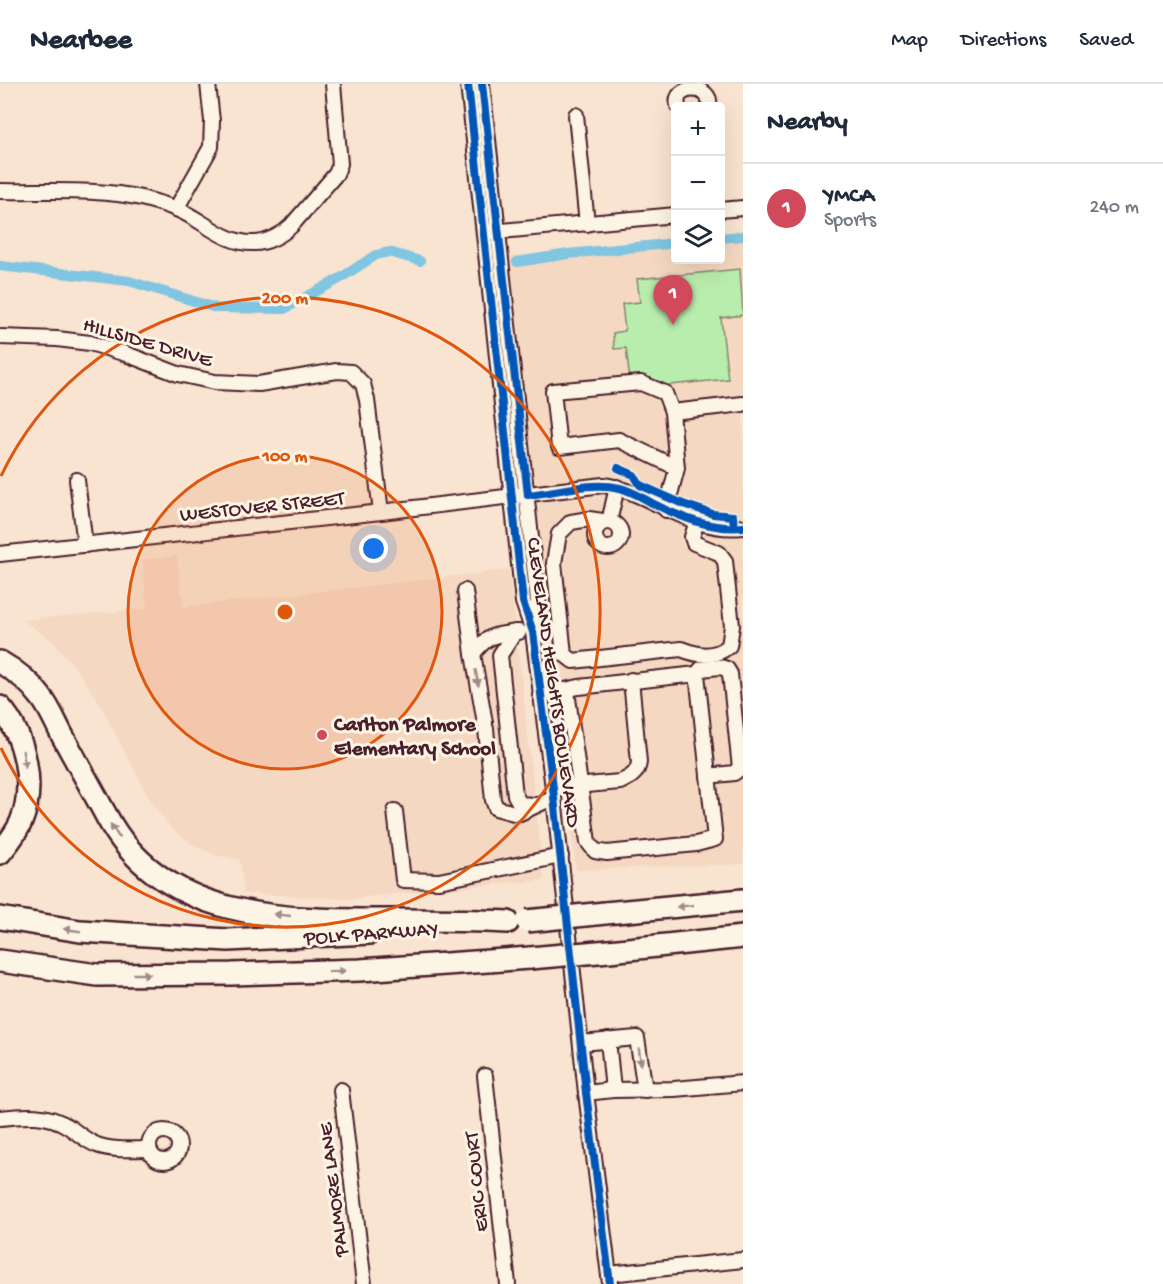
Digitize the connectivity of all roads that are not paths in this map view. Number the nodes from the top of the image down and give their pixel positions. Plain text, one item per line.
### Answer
1 (207, 84) edge
2 (333, 84) edge
3 (468, 84) edge
4 (482, 84) edge
5 (678, 102) edge
6 (709, 102) edge
7 (576, 115) dead end
8 (0, 190) edge
9 (743, 208) edge
10 (177, 209) junction
11 (725, 210) edge
12 (671, 215) edge
13 (587, 224) junction
14 (498, 231) junction
15 (483, 232) junction
16 (0, 337) edge
17 (743, 404) edge
18 (672, 412) junction
19 (677, 468) junction
20 (77, 480) dead end
21 (617, 487) junction
22 (528, 495) junction
23 (512, 497) junction
24 (666, 510) junction
25 (381, 512) junction
26 (697, 521) junction
27 (743, 527) edge
28 (85, 544) junction
29 (0, 554) edge
30 (465, 591) dead end
31 (515, 632) junction
32 (533, 632) junction
33 (473, 654) junction
34 (0, 662) edge
35 (697, 674) junction
36 (631, 680) junction
37 (567, 690) junction
38 (540, 695) junction
39 (0, 707) edge
40 (708, 776) junction
41 (580, 786) junction
42 (554, 793) junction
43 (534, 805) junction
44 (395, 812) dead end
45 (0, 853) edge
46 (561, 856) junction
47 (743, 900) edge
48 (0, 918) edge
49 (517, 922) junction
50 (743, 937) edge
51 (0, 961) edge
52 (0, 968) edge
53 (97, 975) junction
54 (608, 1040) junction
55 (581, 1043) junction
56 (485, 1076) dead end
57 (743, 1083) edge
58 (341, 1090) dead end
59 (613, 1090) junction
60 (645, 1090) junction
61 (586, 1093) junction
62 (0, 1118) edge
63 (149, 1149) dead end
64 (743, 1260) edge
65 (609, 1279) edge
66 (364, 1284) edge
67 (508, 1284) edge

1 - 10 street
2 - 10 street
3 - 15 street, CLEVELAND HEIGHTS BOULEVARD
4 - 14 street, CLEVELAND HEIGHTS BOULEVARD
5 - 6 street
7 - 13 street
8 - 10 street
9 - 11 street
12 - 13 street
13 - 14 street
14 - 15 street
14 - 22 street, CLEVELAND HEIGHTS BOULEVARD
15 - 23 street, CLEVELAND HEIGHTS BOULEVARD
16 - 25 street, HILLSIDE DRIVE
17 - 18 street
18 - 19 street
18 - 19 street
19 - 24 street
20 - 28 street
21 - 22 street, WESTOVER STREET
21 - 24 street
21 - 26 street
22 - 23 street, WESTOVER STREET
22 - 32 street, CLEVELAND HEIGHTS BOULEVARD
23 - 25 street, WESTOVER STREET
23 - 32 street, CLEVELAND HEIGHTS BOULEVARD
24 - 26 street
25 - 28 street, WESTOVER STREET
26 - 27 street
28 - 29 street, WESTOVER STREET
30 - 33 street
31 - 32 street
31 - 33 street
31 - 43 street
32 - 38 street, CLEVELAND HEIGHTS BOULEVARD
33 -> 43 street
49 -> 34 highway
35 - 36 street
35 - 40 street
35 - 40 street
36 - 37 street
36 - 41 street
37 - 38 street
37 - 41 street
38 - 42 street, CLEVELAND HEIGHTS BOULEVARD
39 -> 45 highway
40 - 41 street
41 - 42 street
42 - 43 street
42 - 46 street, CLEVELAND HEIGHTS BOULEVARD
44 - 46 street
46 - 55 street, CLEVELAND HEIGHTS BOULEVARD
47 -> 49 highway, POLK PARKWAY, bridge
49 -> 48 highway, POLK PARKWAY
53 -> 50 highway, POLK PARKWAY, bridge
51 - 53 highway, POLK PARKWAY
52 - 53 highway
54 - 55 street
54 - 59 street
54 -> 60 street
55 - 61 street, CLEVELAND HEIGHTS BOULEVARD
56 - 67 street, ERIC COURT
57 - 60 street
58 - 66 street, PALMORE LANE
59 - 60 street
59 - 61 street
61 - 65 street, CLEVELAND HEIGHTS BOULEVARD
62 - 63 street
64 - 65 street

